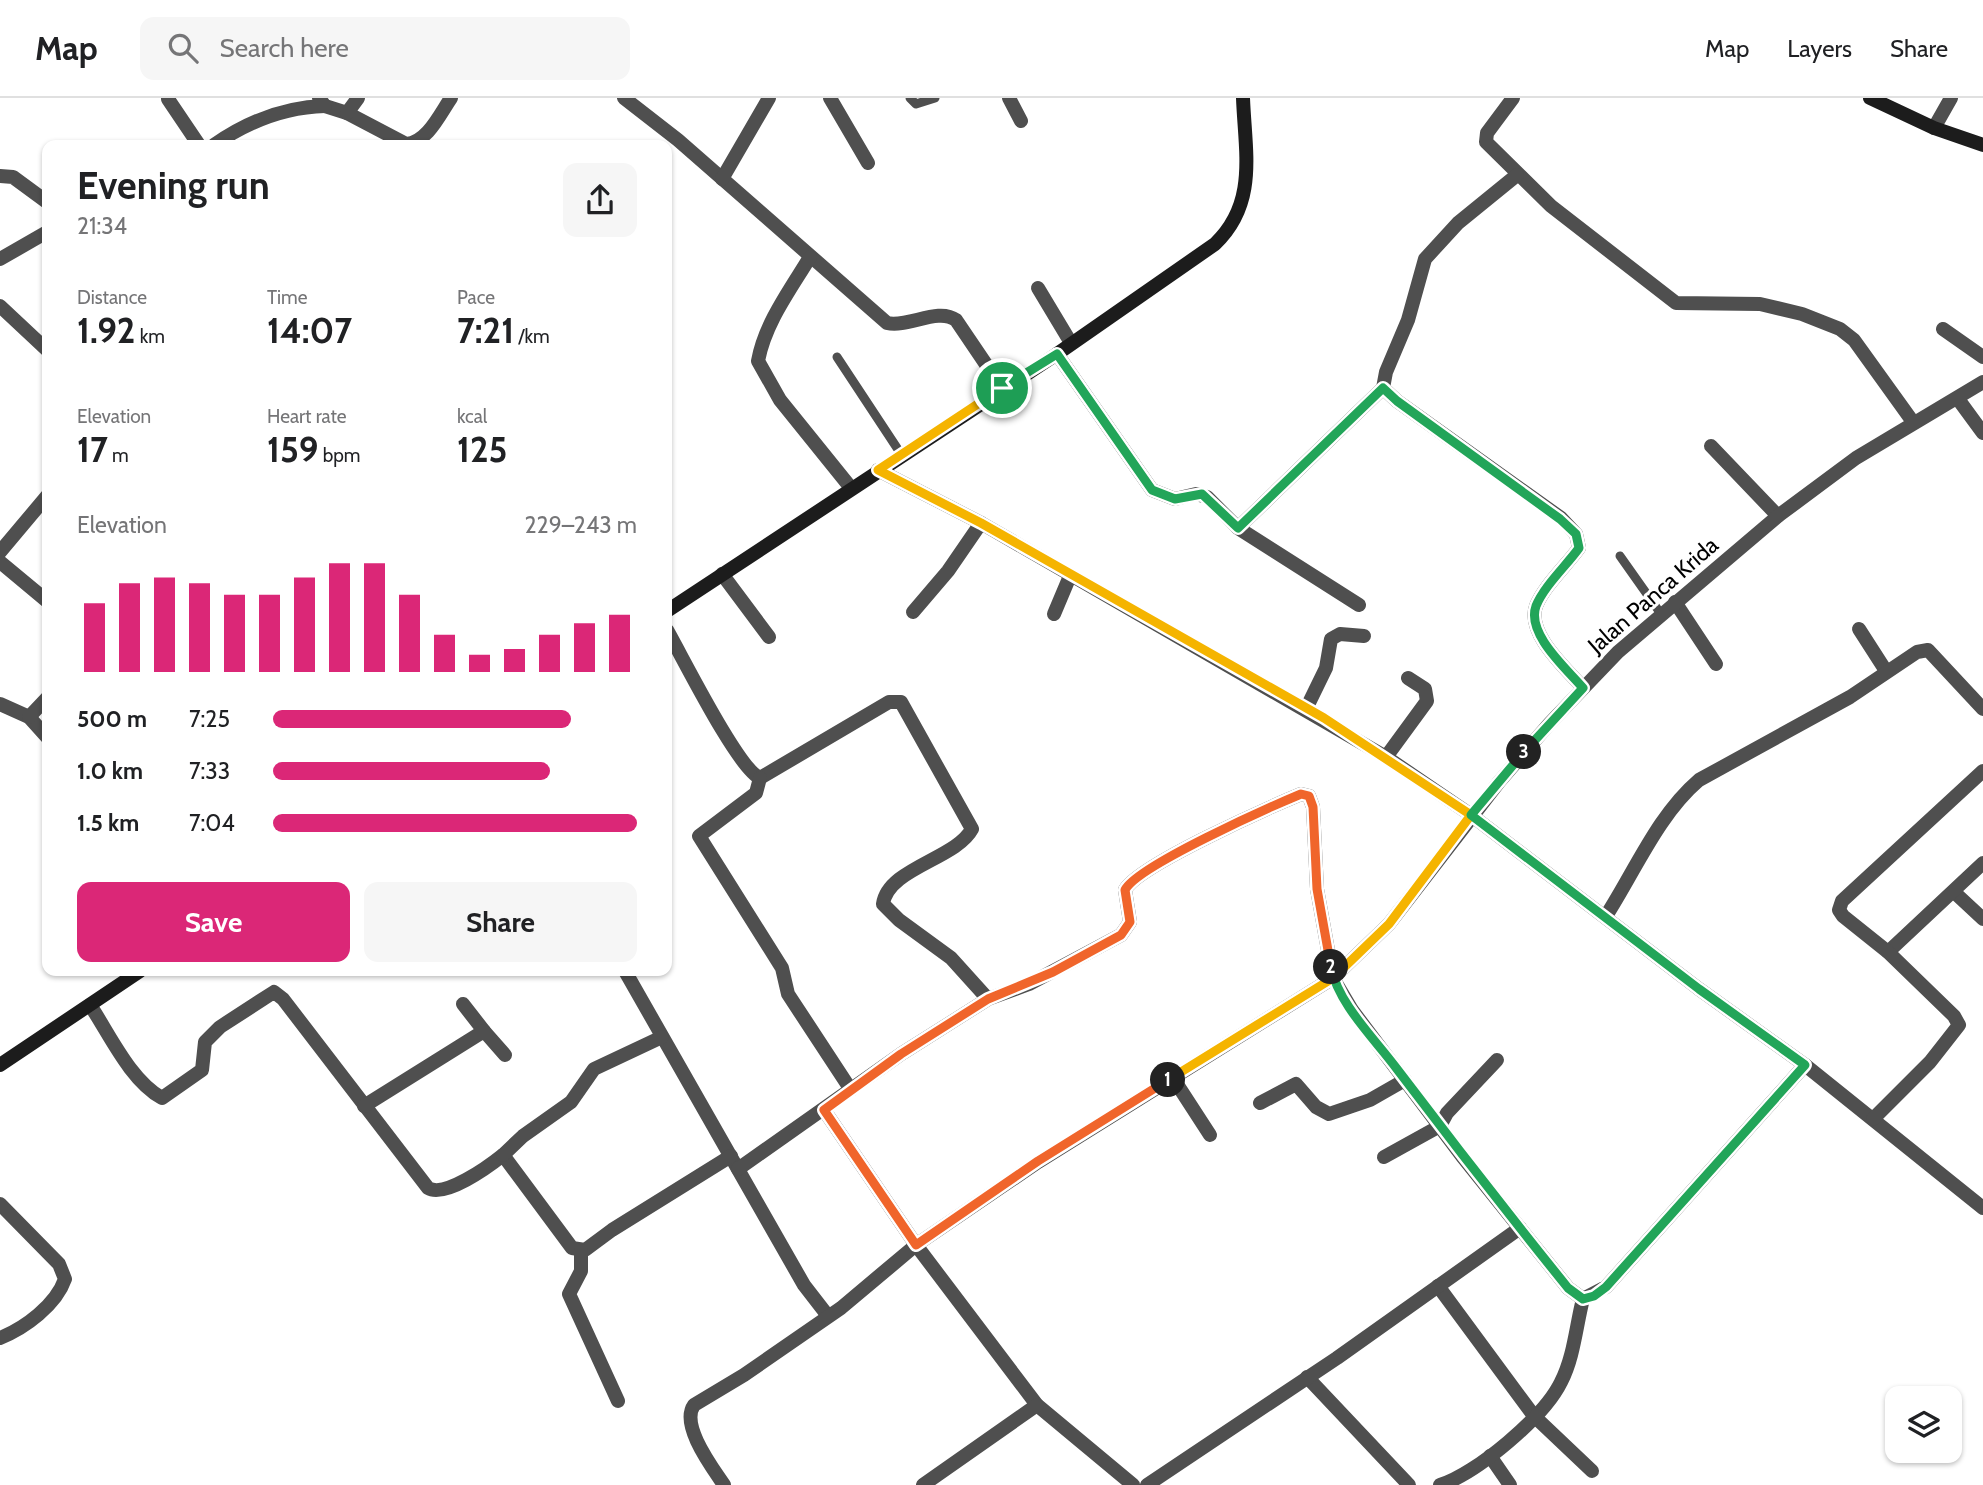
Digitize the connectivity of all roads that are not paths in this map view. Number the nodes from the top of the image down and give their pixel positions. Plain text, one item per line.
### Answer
1 (358, 98) edge
2 (451, 98) edge
3 (624, 98) edge
4 (769, 98) edge
5 (830, 98) edge
6 (910, 98) edge
7 (935, 98) edge
8 (1009, 98) edge
9 (1243, 98) edge
10 (1513, 98) edge
11 (1870, 98) edge
12 (1951, 98) edge
13 (168, 99) edge
14 (322, 102) edge
15 (347, 113) junction
16 (1021, 121) dead end
17 (1934, 128) junction
18 (196, 140) edge
19 (222, 140) edge
20 (399, 140) edge
21 (418, 140) edge
22 (1983, 145) edge
23 (868, 163) dead end
24 (1517, 175) junction
25 (0, 176) edge
26 (722, 179) junction
27 (42, 198) edge
28 (42, 235) edge
29 (810, 257) junction
30 (0, 259) edge
31 (1038, 288) dead end
32 (0, 306) edge
33 (1943, 329) dead end
34 (1071, 343) junction
35 (42, 345) edge
36 (1057, 354) junction
37 (1983, 356) edge
38 (837, 358) dead end
39 (1983, 382) edge
40 (1002, 388) junction
41 (1383, 388) junction
42 (1958, 400) junction
43 (1913, 422) junction
44 (1983, 433) edge
45 (1711, 446) dead end
46 (901, 454) junction
47 (878, 470) junction
48 (851, 488) junction
49 (42, 502) edge
50 (1778, 516) junction
51 (981, 523) junction
52 (1238, 528) junction
53 (0, 552) edge
54 (1620, 556) dead end
55 (0, 562) edge
56 (722, 574) junction
57 (1070, 576) junction
58 (42, 597) edge
59 (1675, 602) junction
60 (1359, 605) dead end
61 (672, 608) edge
62 (913, 612) dead end
63 (1054, 614) dead end
64 (1661, 614) junction
65 (1859, 629) dead end
66 (1364, 636) dead end
67 (769, 637) dead end
68 (672, 639) edge
69 (1716, 664) dead end
70 (1886, 671) junction
71 (1408, 678) dead end
72 (1583, 688) junction
73 (42, 703) edge
74 (0, 704) edge
75 (1306, 709) junction
76 (1983, 709) edge
77 (29, 717) junction
78 (42, 731) edge
79 (1386, 757) junction
80 (1983, 771) edge
81 (760, 778) junction
82 (1471, 815) junction
83 (1983, 863) edge
84 (1954, 892) junction
85 (1606, 916) junction
86 (1983, 919) edge
87 (1888, 952) junction
88 (133, 976) edge
89 (628, 976) edge
90 (1333, 978) junction
91 (988, 999) junction
92 (463, 1004) dead end
93 (90, 1005) junction
94 (484, 1031) junction
95 (662, 1037) junction
96 (505, 1055) dead end
97 (1497, 1060) dead end
98 (0, 1065) edge
99 (1805, 1065) junction
100 (1173, 1077) junction
101 (1405, 1080) junction
102 (851, 1090) junction
103 (1260, 1103) dead end
104 (364, 1106) junction
105 (824, 1110) junction
106 (1873, 1119) junction
107 (1440, 1126) junction
108 (1210, 1135) dead end
109 (503, 1155) junction
110 (1384, 1157) dead end
111 (734, 1163) junction
112 (0, 1204) edge
113 (1983, 1208) edge
114 (1520, 1228) junction
115 (916, 1245) junction
116 (581, 1251) junction
117 (1437, 1286) junction
118 (1583, 1299) junction
119 (828, 1316) junction
120 (0, 1338) edge
121 (1307, 1377) junction
122 (618, 1402) dead end
123 (1037, 1405) junction
124 (1534, 1416) junction
125 (1490, 1456) junction
126 (1592, 1471) dead end
127 (724, 1485) edge
128 (923, 1485) edge
129 (1133, 1485) edge
130 (1147, 1485) edge
131 (1409, 1485) edge
132 (1440, 1485) edge
133 (1510, 1485) edge

1 - 15 street
2 - 21 street
3 - 26 street
4 - 26 street
5 - 23 street
6 - 7 lane
8 - 16 street
9 - 34 street
10 - 24 street
11 - 17 street
12 - 17 street
13 - 18 street
14 - 15 street
14 - 19 street
15 - 20 street
17 - 22 street
24 - 41 street
24 - 43 street
25 - 27 street
26 - 29 street
28 - 30 street
29 - 40 street
29 - 48 street
31 - 34 street
32 - 35 street
33 - 37 street
34 - 36 street
36 - 40 street
36 - 52 street
38 - 46 lane
39 - 42 street, Jalan Panca Krida
40 - 46 street
41 - 52 street
41 - 72 street
42 - 43 street, Jalan Panca Krida
42 - 44 street
43 - 50 street, Jalan Panca Krida
45 - 50 street
46 - 47 street
47 - 48 street
47 - 51 street
48 - 56 street
49 - 53 street
50 - 59 street, Jalan Panca Krida
51 - 57 street
51 - 62 street
52 - 60 street
54 - 64 lane
55 - 58 street
56 - 61 street
56 - 67 street
57 - 63 street
57 - 75 street
59 - 64 street, Jalan Panca Krida
59 - 69 street
64 - 72 street, Jalan Panca Krida
65 - 70 street
66 - 75 street
68 - 81 street
70 - 76 street
70 - 85 street
71 - 79 street
72 - 82 street, Jalan Panca Krida
73 - 77 street
74 - 77 street
75 - 79 street
77 - 78 street
79 - 82 street
80 - 87 street
81 - 91 street
81 - 102 street
82 - 85 street
82 - 90 street, Jalan Panca Krida
83 - 84 street
84 - 86 street
84 - 87 street
85 - 99 street
87 - 106 street
88 - 93 street
89 - 95 street
90 - 91 street
90 - 100 street, Jalan Panca Krida
90 - 101 street
91 - 102 street
92 - 94 street
93 - 98 street
93 - 104 street
94 - 96 street
94 - 104 street
95 - 109 street
95 - 111 street
97 - 107 street
99 - 106 street
99 - 118 street
100 - 108 street
100 - 115 street, Jalan Panca Krida
101 - 103 street
101 - 107 street
102 - 105 street
104 - 109 street
105 - 111 street
105 - 115 street
106 - 113 street
107 - 110 street
107 - 114 street
109 - 116 street
111 - 116 street
111 - 119 street
112 - 120 street
114 - 117 street
114 - 118 street
115 - 119 street, Jalan Panca Krida
115 - 123 street
116 - 122 street
117 - 121 street
117 - 124 street
118 - 124 street
119 - 127 street, Jalan Panca Krida
121 - 130 street
121 - 131 street
123 - 128 street
123 - 129 street
124 - 125 street
124 - 126 street
125 - 132 street
125 - 133 street

